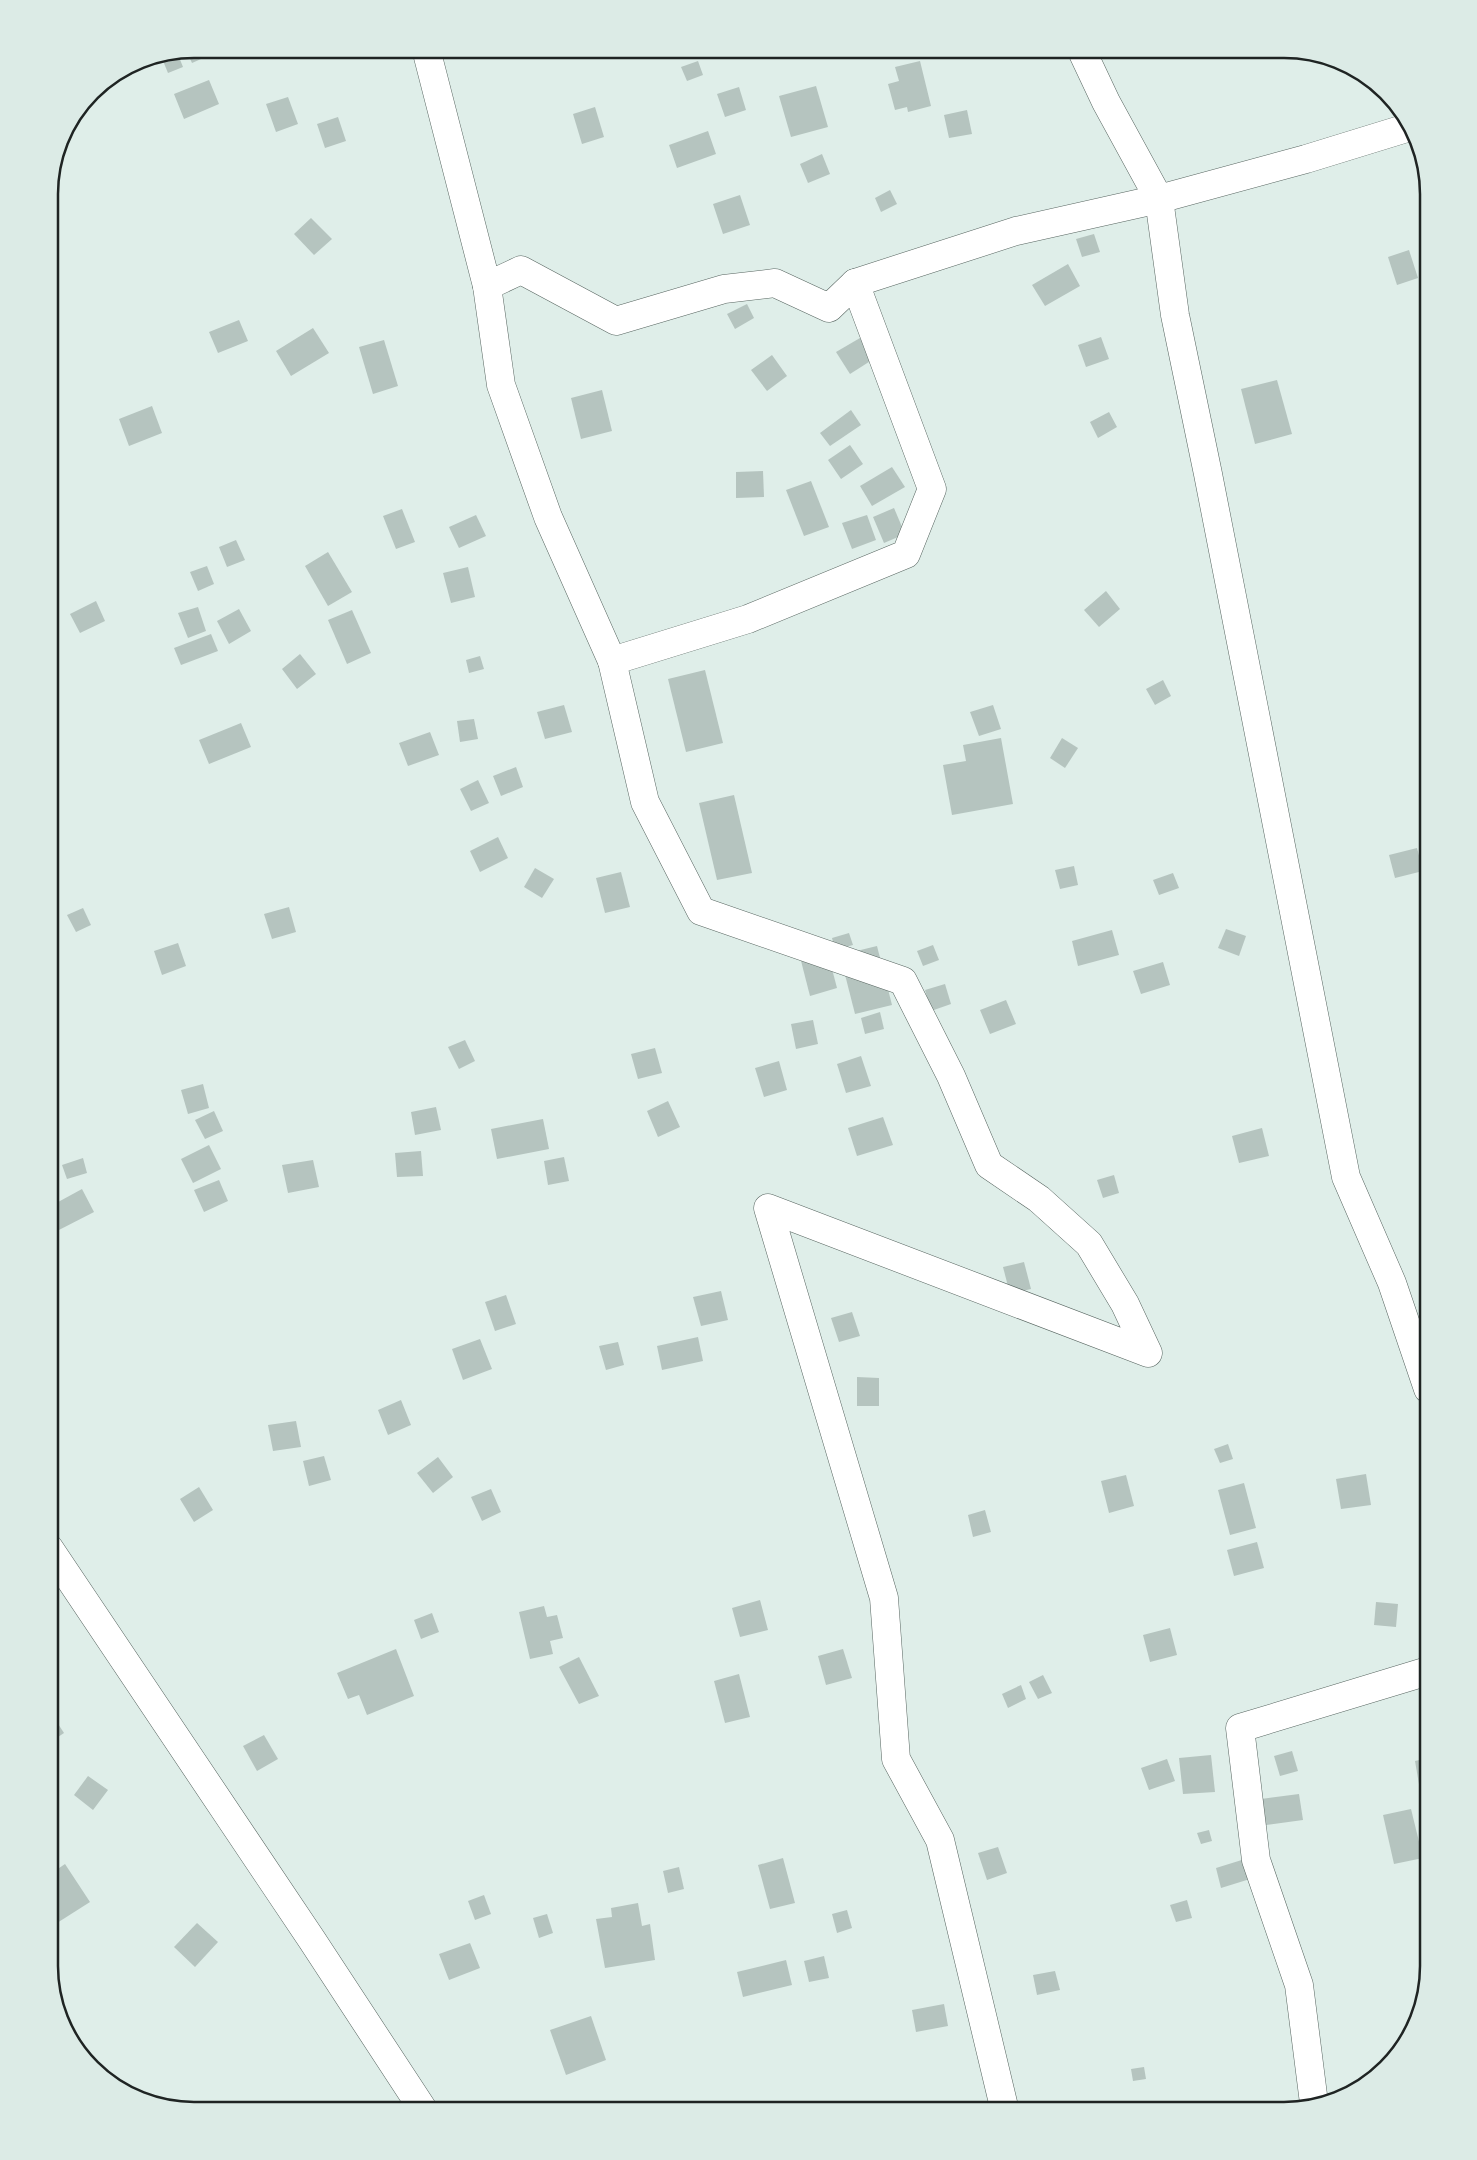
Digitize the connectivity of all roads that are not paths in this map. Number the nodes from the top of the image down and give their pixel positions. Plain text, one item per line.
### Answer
1 (428, 57) edge
2 (1085, 58) edge
3 (1403, 129) edge
4 (1159, 199) junction
5 (855, 283) junction
6 (487, 286) junction
7 (612, 661) junction
8 (1420, 1365) edge
9 (57, 1560) edge
10 (1420, 1673) edge
11 (1313, 2099) edge
12 (418, 2102) edge
13 (1003, 2102) edge

1 - 6 street
2 - 4 street
3 - 4 street
4 - 5 street
4 - 8 street
5 - 6 street
5 - 7 street
6 - 7 street
7 - 13 street
9 - 12 street
10 - 11 street

